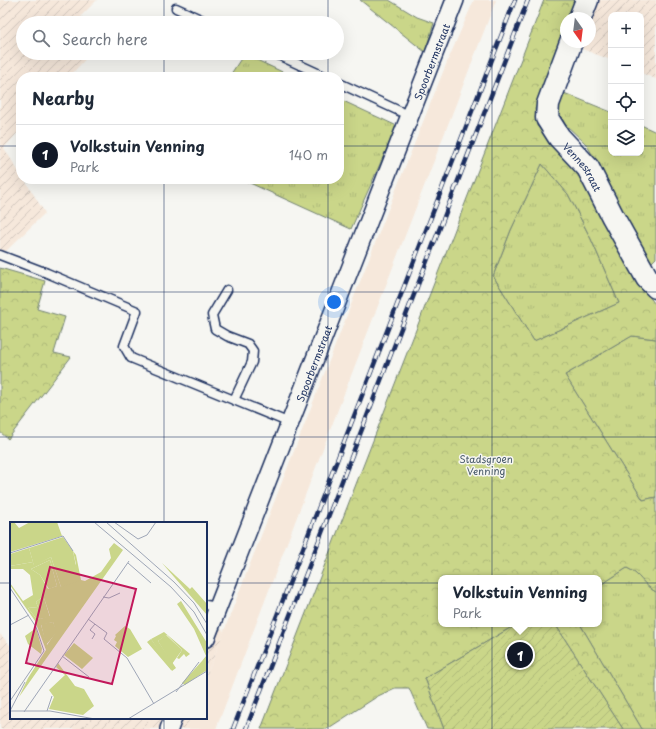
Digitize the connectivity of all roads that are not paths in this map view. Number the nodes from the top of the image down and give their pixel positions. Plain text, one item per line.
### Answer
1 (455, 0) edge
2 (587, 0) edge
3 (176, 8) dead end
4 (582, 12) edge
5 (194, 16) edge
6 (569, 48) edge
7 (289, 60) edge
8 (315, 72) edge
9 (344, 85) edge
10 (410, 116) junction
11 (0, 255) edge
12 (656, 287) edge
13 (227, 290) dead end
14 (234, 400) junction
15 (290, 423) junction
16 (212, 606) edge
17 (207, 633) edge
18 (173, 719) edge
19 (169, 729) edge

1 - 10 street, Spoorbermstraat
2 - 4 street
3 - 5 lane
6 - 12 street, Vennestraat
7 - 8 lane
9 - 10 lane
10 - 15 street, Spoorbermstraat
11 - 14 lane
13 - 14 lane
14 - 15 lane
15 - 16 street, Spoorbermstraat
16 - 17 street, Spoorbermstraat
18 - 19 street

